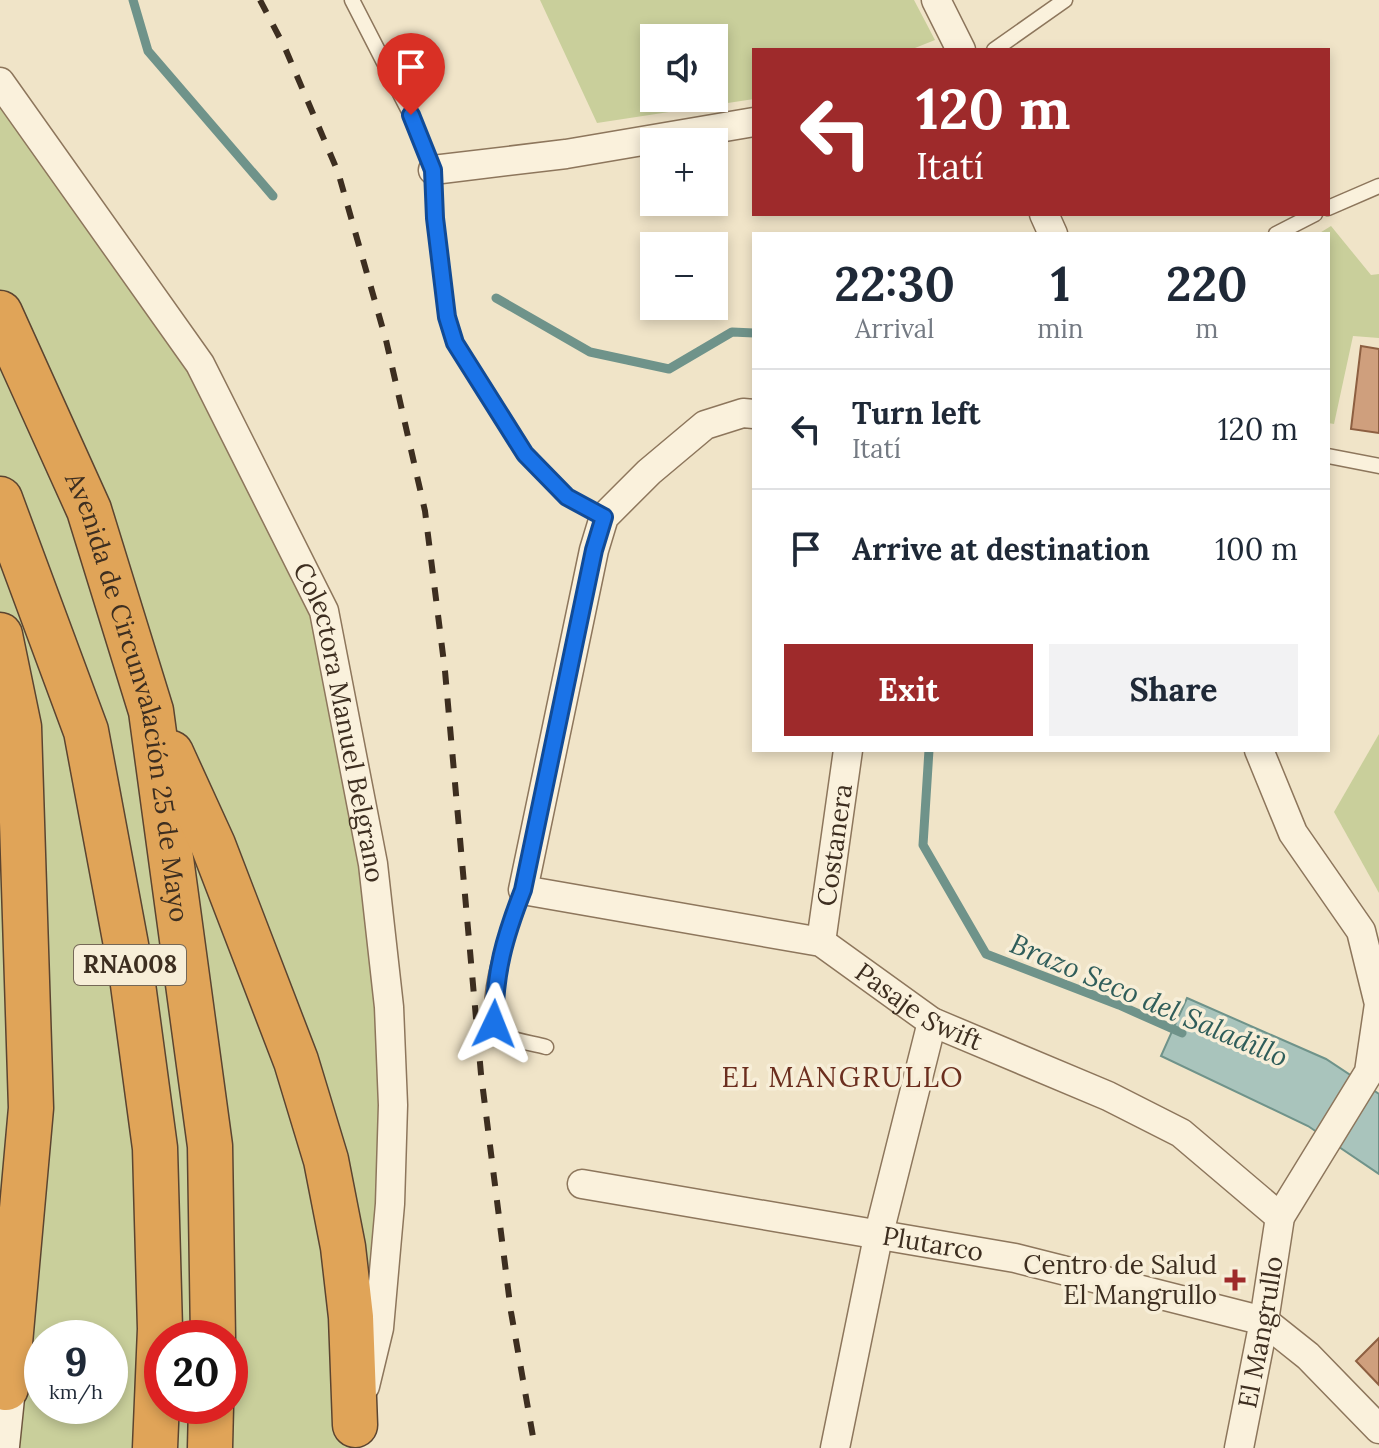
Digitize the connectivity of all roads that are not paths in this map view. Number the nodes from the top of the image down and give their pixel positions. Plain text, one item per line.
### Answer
1 (352, 0) edge
2 (936, 0) edge
3 (1065, 0) edge
4 (960, 48) edge
5 (997, 48) edge
6 (0, 82) edge
7 (752, 122) edge
8 (433, 170) junction
9 (1379, 186) edge
10 (1330, 207) edge
11 (1311, 216) edge
12 (1280, 232) edge
13 (0, 313) edge
14 (752, 414) edge
15 (1330, 456) edge
16 (1379, 466) edge
17 (0, 499) edge
18 (604, 517) junction
19 (0, 635) edge
20 (151, 711) junction
21 (848, 752) edge
22 (1260, 752) edge
23 (523, 890) junction
24 (821, 942) junction
25 (1379, 1004) edge
26 (932, 1022) junction
27 (546, 1047) dead end
28 (582, 1184) dead end
29 (1280, 1217) junction
30 (0, 1221) edge
31 (878, 1237) junction
32 (213, 1320) edge
33 (1264, 1321) junction
34 (6, 1388) junction
35 (211, 1424) edge
36 (1379, 1429) edge
37 (353, 1437) edge
38 (0, 1446) edge
39 (155, 1448) edge
40 (210, 1448) edge
41 (835, 1448) edge
42 (1239, 1448) edge

1 - 8 lane
2 - 4 street
3 - 5 lane
6 - 37 street, Colectora Manuel Belgrano
7 - 8 street
8 - 18 lane
9 - 10 lane
11 - 12 lane
13 - 20 highway, Avenida de Circunvalación 25 de Mayo / RNA008
14 - 18 street
15 - 16 lane
17 - 39 highway, Avenida de Circunvalación 25 de Mayo / RNA008
18 - 23 street
19 - 34 highway
20 - 32 highway, Avenida de Circunvalación 25 de Mayo / RNA008
20 - 37 highway
21 - 24 street, Costanera
22 - 25 street
23 - 24 street, Pasaje Swift
23 - 27 lane
24 - 26 street, Pasaje Swift
25 - 29 street
26 - 29 street, Pasaje Swift
26 - 31 street
28 - 31 street, Plutarco
29 - 33 street, El Mangrullo
30 - 34 street
31 - 33 street, Plutarco
31 - 41 street
33 - 36 street, Plutarco
33 - 42 street, El Mangrullo
34 - 38 main road
35 - 40 highway

